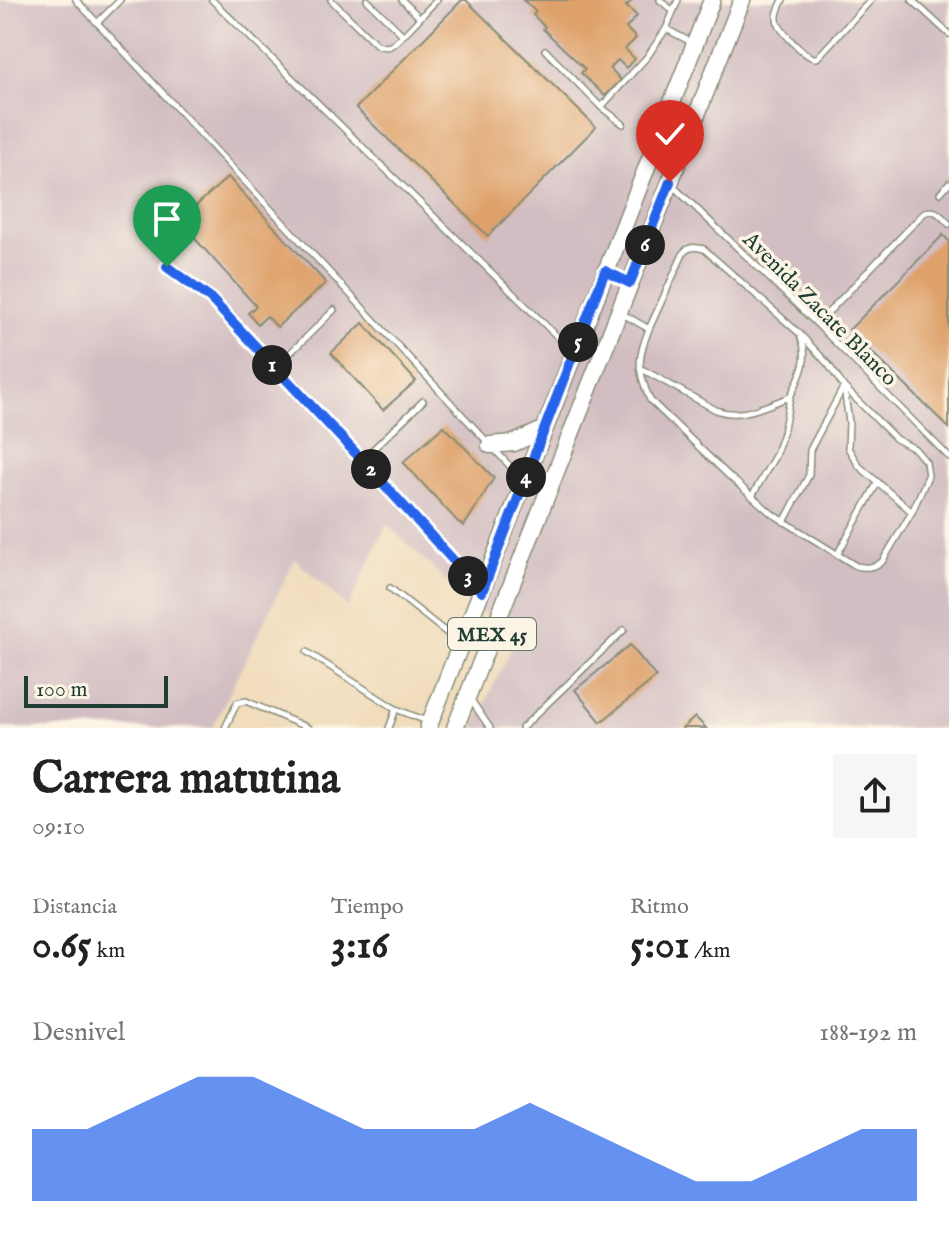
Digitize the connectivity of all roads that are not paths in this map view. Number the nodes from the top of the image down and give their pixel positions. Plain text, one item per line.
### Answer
1 (76, 0) edge
2 (120, 0) edge
3 (212, 0) edge
4 (331, 0) edge
5 (367, 0) edge
6 (402, 0) edge
7 (660, 0) edge
8 (678, 0) edge
9 (712, 0) edge
10 (742, 0) edge
11 (783, 0) edge
12 (912, 0) edge
13 (436, 1) edge
14 (869, 1) edge
15 (673, 11) junction
16 (419, 17) junction
17 (97, 23) junction
18 (666, 29) junction
19 (949, 34) edge
20 (403, 35) junction
21 (693, 43) junction
22 (545, 50) dead end
23 (601, 107) junction
24 (623, 124) dead end
25 (670, 182) junction
26 (949, 183) edge
27 (940, 193) dead end
28 (949, 224) edge
29 (167, 267) dead end
30 (605, 271) junction
31 (630, 283) junction
32 (334, 310) dead end
33 (619, 312) junction
34 (817, 324) junction
35 (649, 329) junction
36 (799, 333) junction
37 (574, 353) junction
38 (275, 368) junction
39 (640, 368) junction
40 (844, 387) junction
41 (790, 397) junction
42 (423, 401) dead end
43 (543, 430) junction
44 (490, 445) junction
45 (949, 457) edge
46 (362, 460) junction
47 (524, 482) junction
48 (878, 482) junction
49 (752, 496) junction
50 (912, 512) junction
51 (784, 522) junction
52 (837, 555) junction
53 (390, 588) dead end
54 (482, 592) junction
55 (624, 630) dead end
56 (461, 644) junction
57 (307, 652) dead end
58 (468, 696) junction
59 (396, 709) junction
60 (429, 725) edge
61 (225, 728) edge
62 (308, 728) edge
63 (389, 728) edge
64 (455, 728) edge
65 (490, 728) edge
66 (522, 728) edge

1 - 17 lane
2 - 17 lane
3 - 37 lane
4 - 20 lane
5 - 20 lane
6 - 16 lane
7 - 15 lane
8 - 15 lane
9 - 21 main road, MEX 45
10 - 25 main road, MEX 45
11 - 14 lane
12 - 19 lane
13 - 16 lane
15 - 18 lane
16 - 20 lane
17 - 44 lane
18 - 21 lane
18 - 23 lane
21 - 30 main road, MEX 45
22 - 23 lane
23 - 24 lane
25 - 31 main road, MEX 45
25 - 34 lane, Avenida Zacate Blanco
26 - 27 lane
28 - 34 lane
29 - 38 lane
30 - 31 main road
30 - 37 main road, MEX 45
31 - 33 main road, MEX 45
32 - 38 lane
33 - 35 lane
33 - 58 main road, MEX 45
34 - 45 lane, Avenida Zacate Blanco
35 - 36 lane
35 - 39 lane
36 - 40 lane
36 - 41 lane
37 - 43 main road, MEX 45
38 - 46 lane
39 - 41 lane
39 - 49 lane
40 - 48 lane
40 - 50 lane
40 - 51 lane
41 - 49 lane
42 - 46 lane
43 - 44 main road
43 - 47 main road, MEX 45
44 - 47 lane
46 - 54 lane
47 - 54 main road, MEX 45
48 - 50 lane
48 - 52 lane
49 - 51 lane
50 - 52 lane
51 - 52 lane
53 - 56 lane
54 - 56 main road, MEX 45
55 - 66 lane
56 - 60 main road, MEX 45
57 - 59 lane
58 - 64 main road, MEX 45
58 - 65 lane
59 - 60 lane
59 - 63 lane
61 - 62 lane

